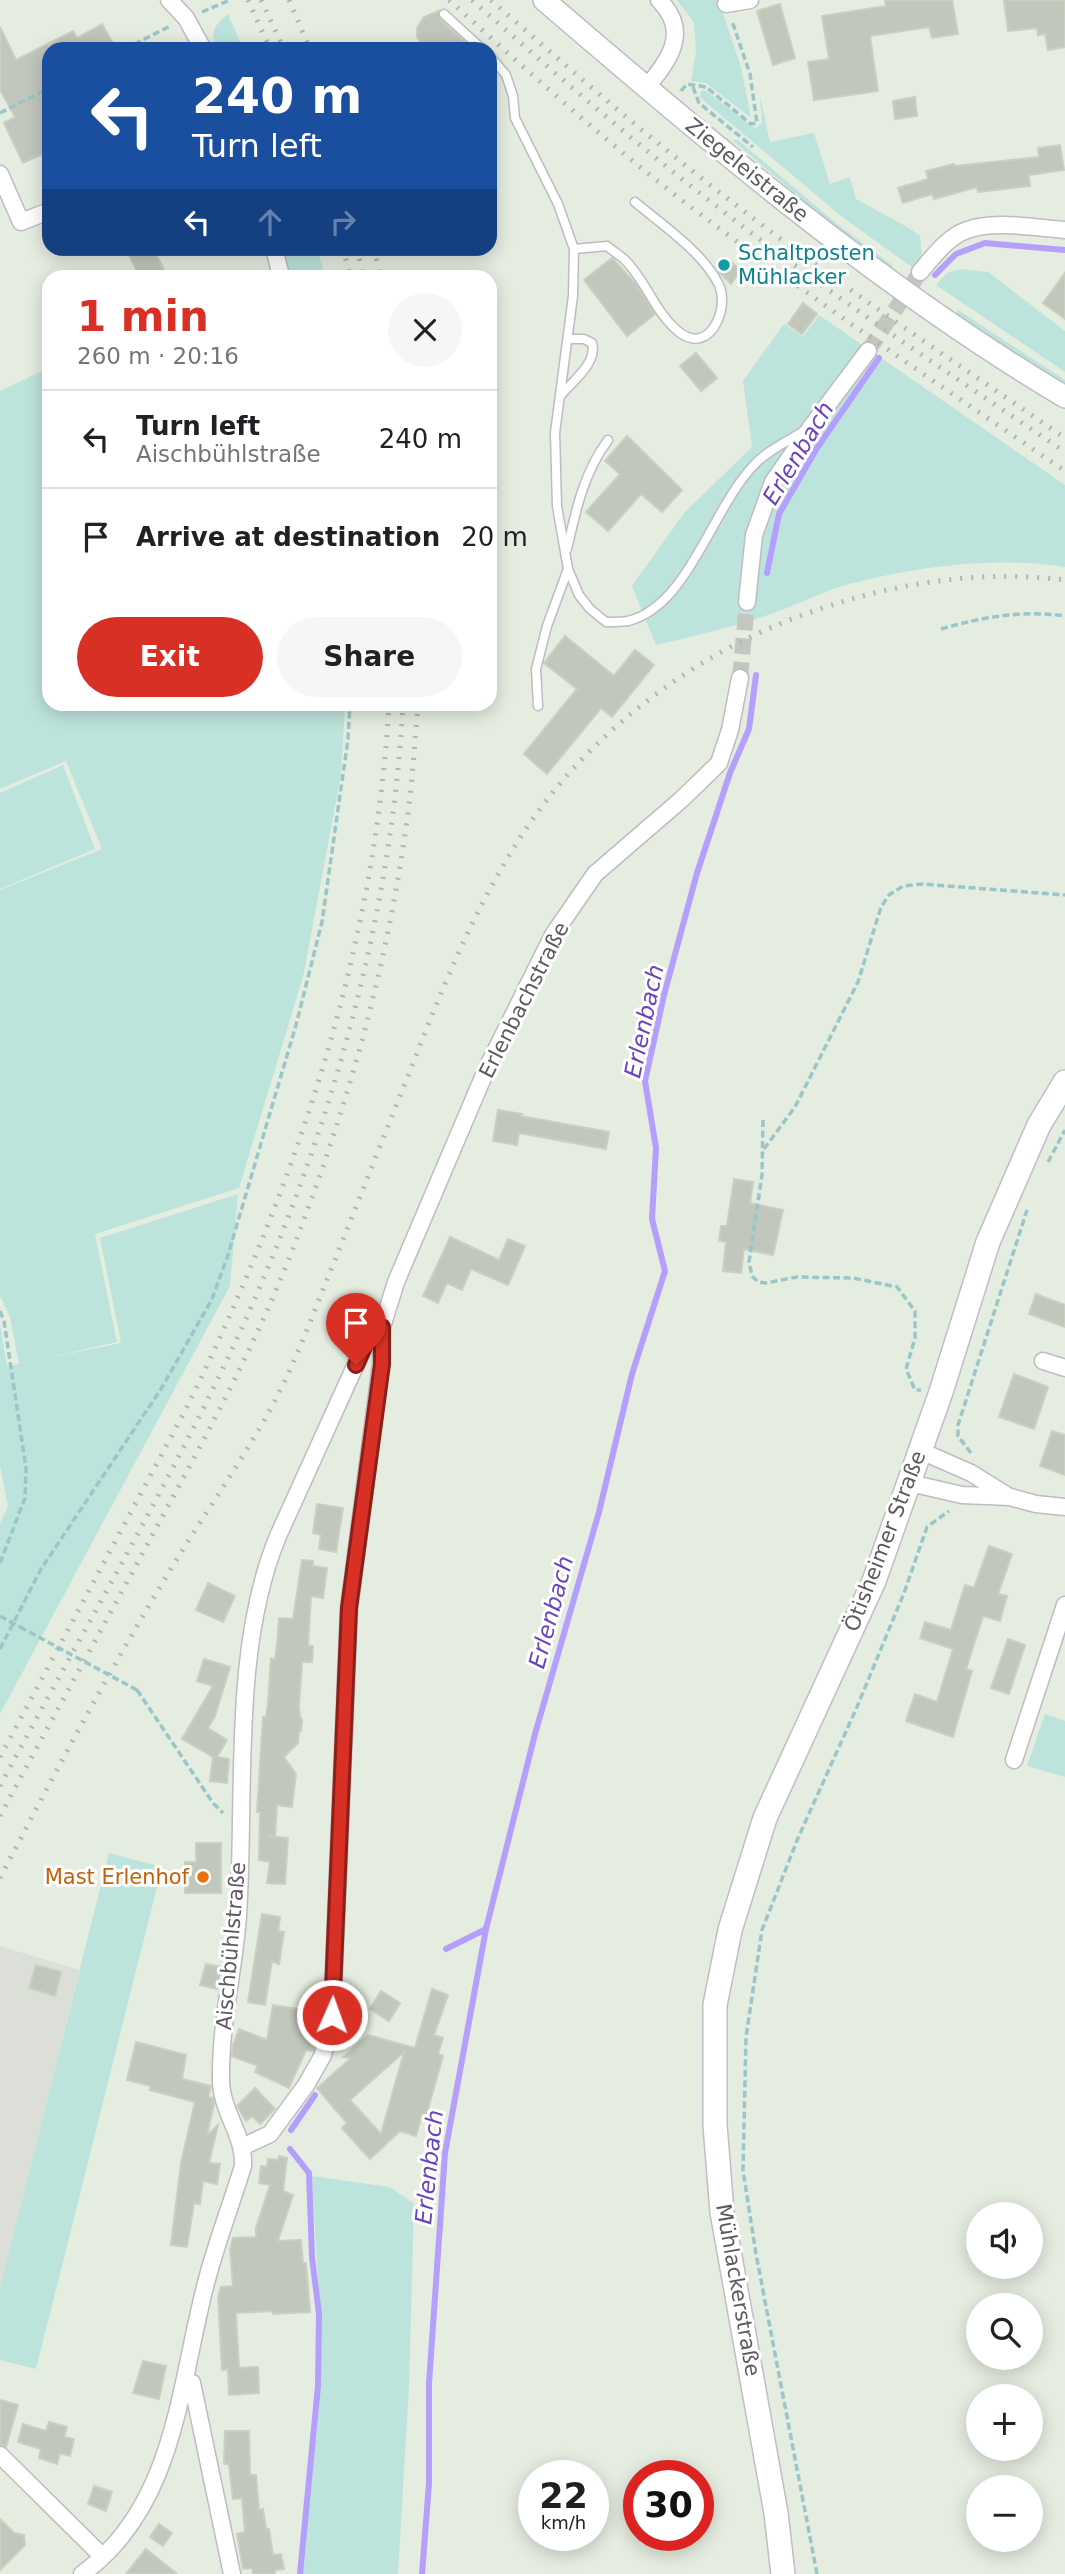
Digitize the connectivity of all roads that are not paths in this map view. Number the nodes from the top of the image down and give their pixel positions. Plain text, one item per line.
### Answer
1 (169, 0) edge
2 (544, 0) edge
3 (659, 0) edge
4 (750, 0) edge
5 (726, 4) road end
6 (444, 14) dead end
7 (199, 42) edge
8 (474, 42) edge
9 (497, 64) edge
10 (646, 88) junction
11 (0, 174) edge
12 (635, 202) dead end
13 (42, 214) edge
14 (1065, 230) edge
15 (574, 249) junction
16 (920, 272) tunnel mouth
17 (568, 339) junction
18 (867, 351) tunnel mouth
19 (561, 395) junction
20 (1065, 397) edge
21 (810, 427) junction
22 (608, 440) dead end
23 (566, 552) junction
24 (568, 569) junction
25 (747, 602) tunnel mouth
26 (740, 678) tunnel mouth
27 (538, 706) dead end
28 (1065, 1082) edge
29 (382, 1327) junction
30 (1043, 1361) dead end
31 (1065, 1368) edge
32 (920, 1451) junction
33 (909, 1483) junction
34 (1010, 1497) junction
35 (1065, 1507) edge
36 (1065, 1605) edge
37 (1014, 1760) dead end
38 (715, 2005) joint
39 (242, 2147) junction
40 (185, 2382) junction
41 (0, 2455) edge
42 (102, 2556) junction
43 (82, 2574) edge
44 (232, 2574) edge
45 (783, 2574) edge

1 - 7 street
2 - 10 street, Ziegeleistraße
3 - 10 street
4 - 5 street
6 - 8 lane
9 - 15 lane
10 - 20 street, Ziegeleistraße
11 - 13 street
12 - 15 lane
14 - 16 street
15 - 17 lane
17 - 19 lane
17 - 19 lane
18 - 21 street
19 - 23 lane
21 - 24 lane
21 - 25 street
22 - 23 lane
23 - 24 lane
24 - 27 lane
26 - 29 street, Erlenbachstraße
28 - 32 main road, Ötisheimer Straße
29 - 39 street, Aischbühlstraße
29 - 39 street
30 - 31 street
32 - 33 main road, Ötisheimer Straße
32 - 34 street
33 - 34 street
33 - 38 main road, Ötisheimer Straße
34 - 35 street
36 - 37 street
38 - 45 main road, Mühlackerstraße
39 - 40 street, Aischbühlstraße
40 - 42 street, Aischbühlstraße
40 - 44 street
41 - 42 street
42 - 43 street, Aischbühlstraße

